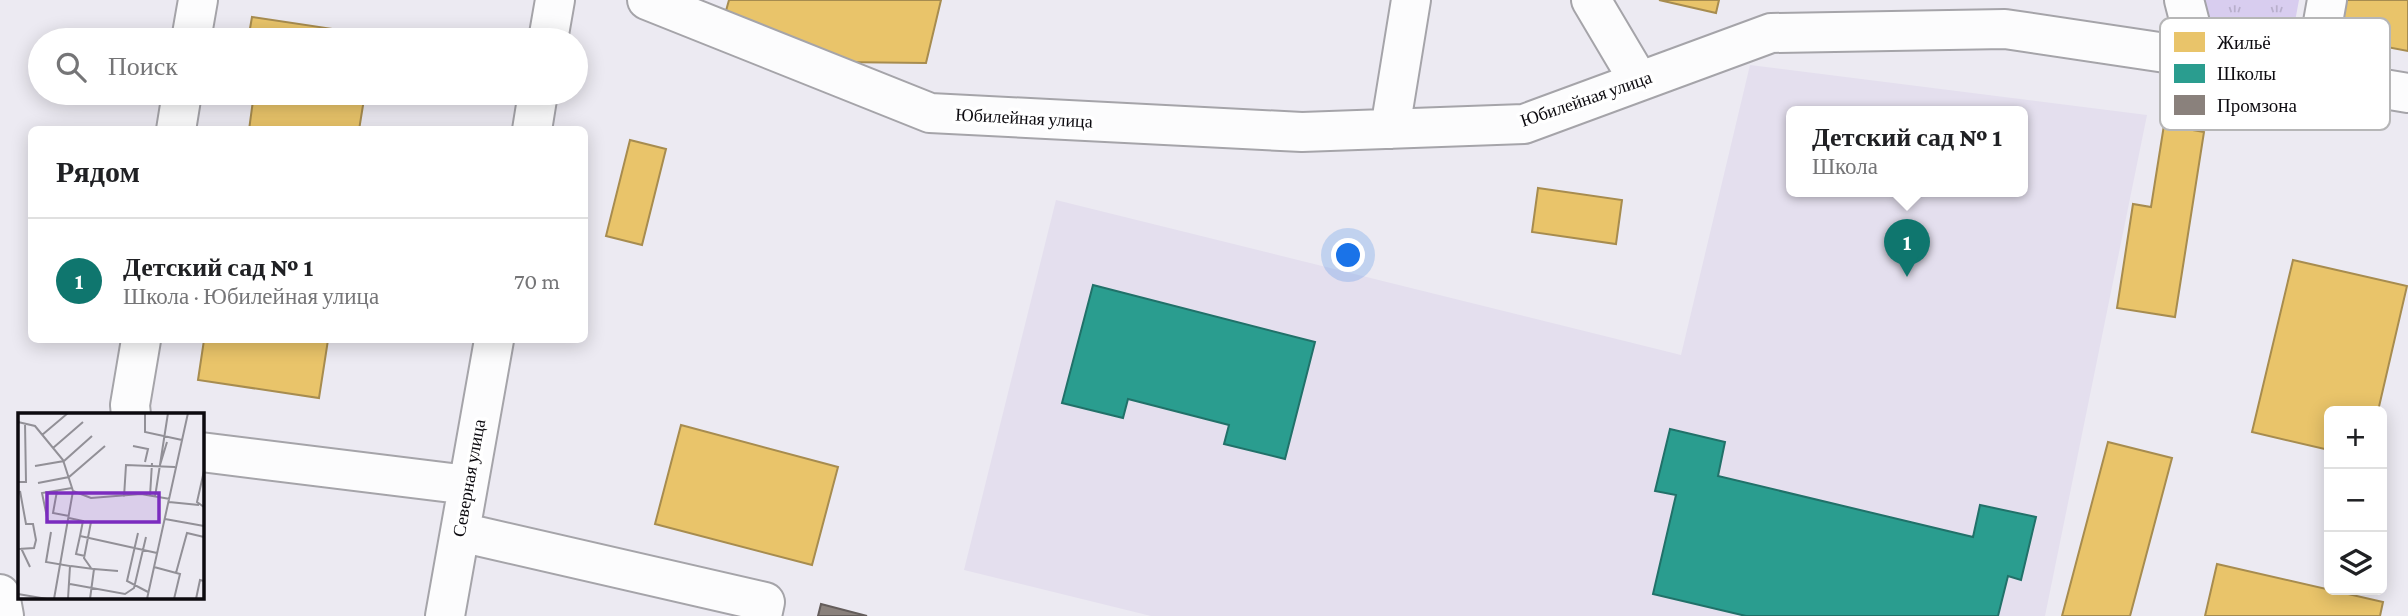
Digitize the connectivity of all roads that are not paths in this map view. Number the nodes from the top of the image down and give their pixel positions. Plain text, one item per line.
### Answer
1 (198, 0) edge
2 (555, 0) edge
3 (648, 0) edge
4 (1411, 0) edge
5 (1591, 0) edge
6 (2184, 0) edge
7 (2327, 0) edge
8 (2189, 18) edge
9 (2324, 18) edge
10 (193, 28) edge
11 (550, 28) edge
12 (2160, 52) edge
13 (1639, 81) junction
14 (2390, 90) edge
15 (2408, 93) edge
16 (180, 105) edge
17 (536, 105) edge
18 (177, 126) edge
19 (533, 126) edge
20 (1390, 129) junction
21 (140, 343) edge
22 (493, 343) edge
23 (131, 413) edge
24 (203, 452) edge
25 (468, 485) junction
26 (460, 531) junction
27 (0, 594) edge
28 (4, 616) edge
29 (445, 616) edge
30 (762, 616) edge

1 - 10 street
2 - 11 street
3 - 20 street, Юбилейная улица
4 - 20 street
5 - 13 street
6 - 8 street
7 - 9 street
12 - 13 street, Юбилейная улица
13 - 20 street, Юбилейная улица
14 - 15 street, Юбилейная улица
16 - 18 street
17 - 19 street
21 - 23 street
22 - 25 street, Северная улица
24 - 25 street
25 - 26 street, Северная улица
26 - 29 street, Северная улица
26 - 30 street
27 - 28 street

